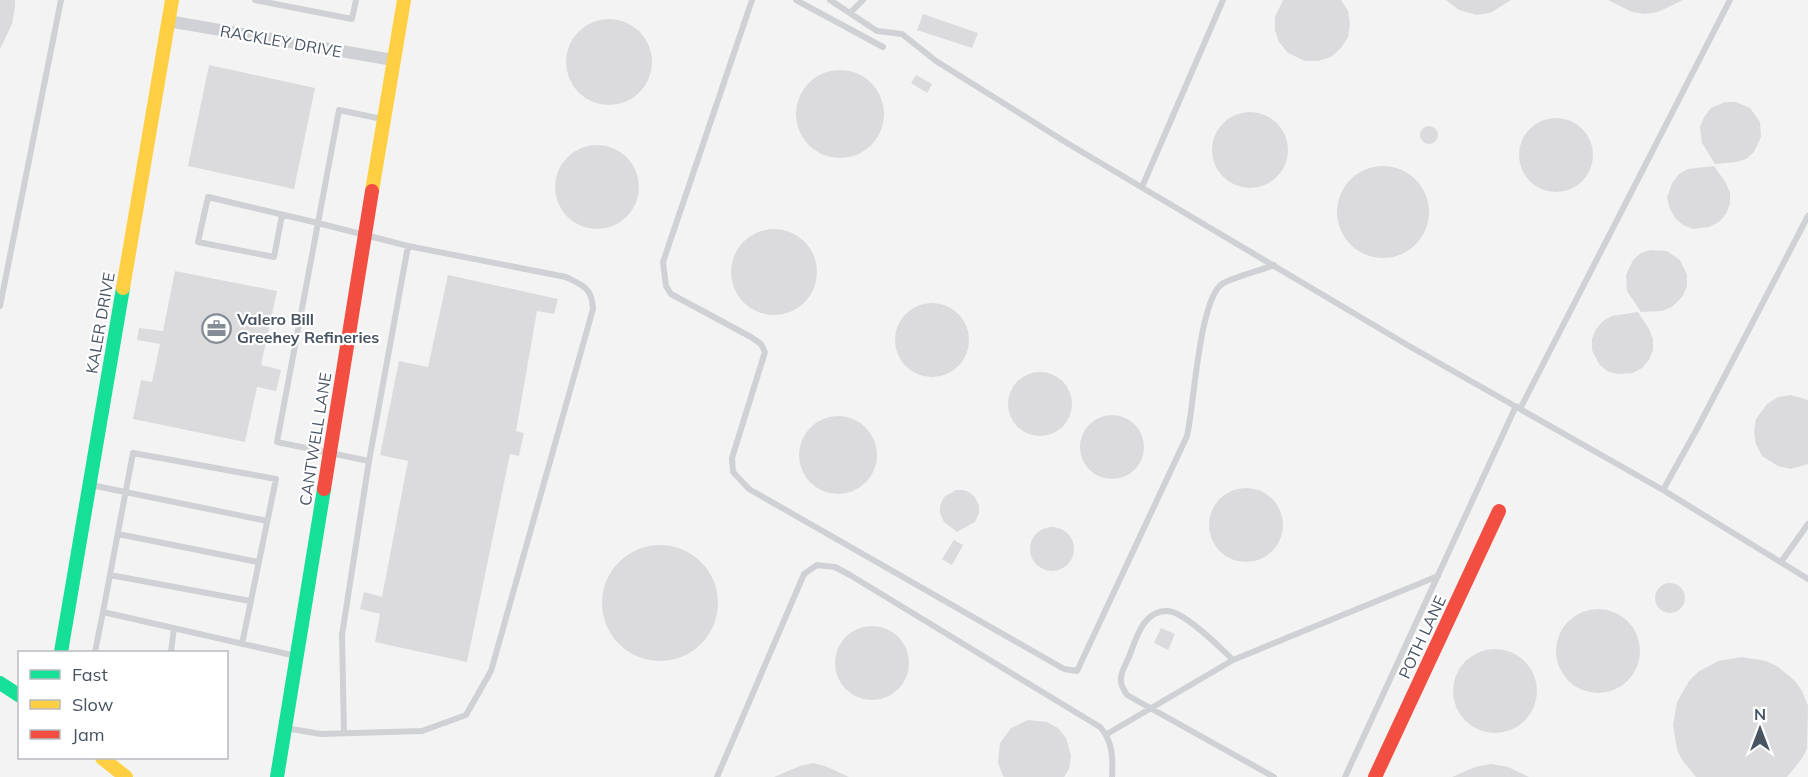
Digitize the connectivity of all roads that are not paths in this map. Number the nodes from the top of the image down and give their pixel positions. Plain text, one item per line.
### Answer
1 (61, 0) edge
2 (172, 0) edge
3 (255, 0) edge
4 (356, 0) edge
5 (404, 0) edge
6 (752, 0) edge
7 (796, 0) edge
8 (830, 0) edge
9 (863, 0) edge
10 (1222, 0) edge
11 (1730, 0) edge
12 (850, 13) junction
13 (168, 21) junction
14 (883, 47) dead end
15 (393, 60) junction
16 (383, 119) junction
17 (1142, 187) junction
18 (282, 215) junction
19 (1808, 216) edge
20 (318, 223) junction
21 (365, 234) junction
22 (408, 246) junction
23 (1274, 266) junction
24 (0, 306) edge
25 (1518, 407) junction
26 (330, 452) junction
27 (369, 461) junction
28 (90, 485) junction
29 (1663, 490) junction
30 (126, 493) junction
31 (1499, 511) dead end
32 (267, 521) junction
33 (1808, 525) edge
34 (118, 534) junction
35 (258, 562) junction
36 (1780, 562) junction
37 (110, 574) junction
38 (1438, 576) junction
39 (1808, 579) edge
40 (250, 601) junction
41 (103, 612) junction
42 (174, 628) junction
43 (242, 644) junction
44 (61, 651) edge
45 (95, 651) edge
46 (171, 651) edge
47 (297, 656) junction
48 (1233, 660) junction
49 (0, 683) edge
50 (18, 695) edge
51 (1152, 709) junction
52 (285, 728) junction
53 (344, 733) junction
54 (1107, 734) junction
55 (103, 759) edge
56 (126, 777) edge
57 (277, 777) edge
58 (717, 777) edge
59 (1112, 777) edge
60 (1274, 777) edge
61 (1345, 777) edge
62 (1375, 777) edge

1 - 24 lane
2 - 13 street, KALER DRIVE
3 - 4 lane
5 - 15 street, CANTWELL LANE
6 - 23 lane
7 - 14 lane
8 - 12 lane
9 - 12 lane
10 - 17 lane
11 - 25 lane
12 - 17 lane
13 - 15 street, RACKLEY DRIVE
13 - 28 street, KALER DRIVE
15 - 16 street, CANTWELL LANE
16 - 20 lane
16 - 21 street, CANTWELL LANE
17 - 23 lane
18 - 18 lane
18 - 20 lane
19 - 29 lane
20 - 21 lane
20 - 26 lane
21 - 22 lane
21 - 26 street, CANTWELL LANE
22 - 27 lane
22 - 53 lane
23 - 25 lane
25 - 29 lane
25 - 38 lane
26 - 27 lane
26 - 47 street, CANTWELL LANE
27 - 53 lane
28 - 30 lane
28 - 44 street, KALER DRIVE
29 - 36 lane
30 - 32 lane
30 - 32 lane
30 - 34 lane
31 - 62 street, POTH LANE
32 - 35 lane
33 - 36 lane
34 - 35 lane
34 - 37 lane
35 - 40 lane
36 - 39 lane
37 - 40 lane
37 - 41 lane
38 - 48 lane
38 - 61 lane
40 - 43 lane
41 - 42 lane
41 - 45 lane
42 - 43 lane
42 - 46 lane
43 - 47 lane
47 - 52 street, CANTWELL LANE
48 - 51 lane
48 - 51 lane
49 - 50 street
51 - 54 lane
51 - 60 lane
52 - 53 lane
52 - 57 street, CANTWELL LANE
54 - 58 lane
54 - 59 lane
55 - 56 street

